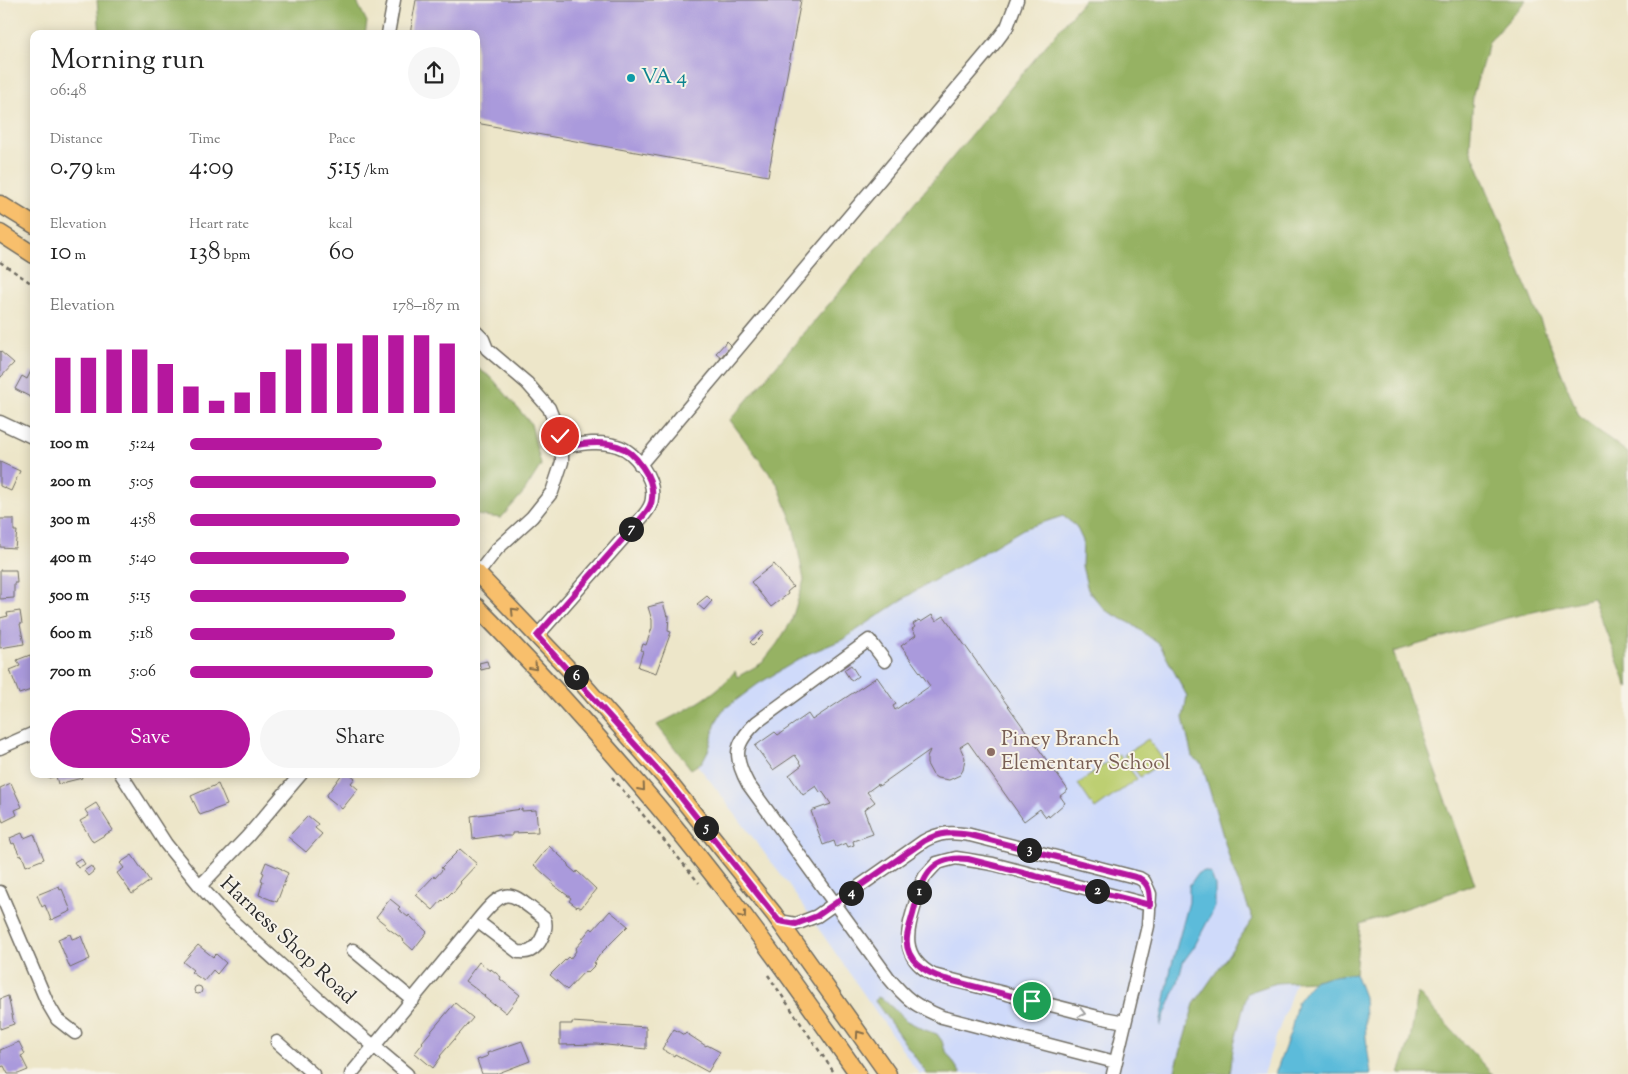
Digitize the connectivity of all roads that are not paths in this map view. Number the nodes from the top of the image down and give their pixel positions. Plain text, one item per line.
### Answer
1 (394, 0) edge
2 (1017, 0) edge
3 (389, 30) edge
4 (0, 204) edge
5 (30, 223) edge
6 (0, 233) edge
7 (30, 252) edge
8 (480, 336) edge
9 (481, 348) edge
10 (0, 422) edge
11 (30, 436) edge
12 (562, 448) junction
13 (640, 465) junction
14 (480, 570) edge
15 (480, 577) edge
16 (480, 610) edge
17 (537, 636) junction
18 (885, 661) dead end
19 (30, 734) edge
20 (0, 748) edge
21 (124, 778) edge
22 (298, 778) edge
23 (200, 886) junction
24 (0, 892) edge
25 (835, 904) junction
26 (1150, 905) junction
27 (477, 921) junction
28 (779, 921) junction
29 (354, 950) dead end
30 (413, 1000) junction
31 (1125, 1022) junction
32 (75, 1033) dead end
33 (277, 1042) dead end
34 (374, 1046) junction
35 (1114, 1068) edge
36 (313, 1074) edge
37 (351, 1074) edge
38 (407, 1074) edge
39 (858, 1074) edge
40 (888, 1074) edge

1 - 3 street
2 - 13 street
4 - 5 main road
6 - 7 main road
8 - 9 street
9 - 12 street
10 - 11 street
12 - 13 street
12 - 14 street
13 - 17 street
17 -> 15 main road
16 -> 39 main road
17 - 28 main road
18 - 25 street
19 - 20 street
21 - 23 street, Harness Shop Road
22 - 23 street
23 - 34 street, Harness Shop Road
24 - 32 street
25 - 26 street
25 - 28 street
25 - 35 street
26 - 31 street
26 -> 31 street
27 - 27 street
27 - 30 street
40 -> 28 main road
29 - 30 street
30 - 34 street
31 - 35 street
33 - 36 street
34 - 37 street
34 - 38 street, Harness Shop Road

